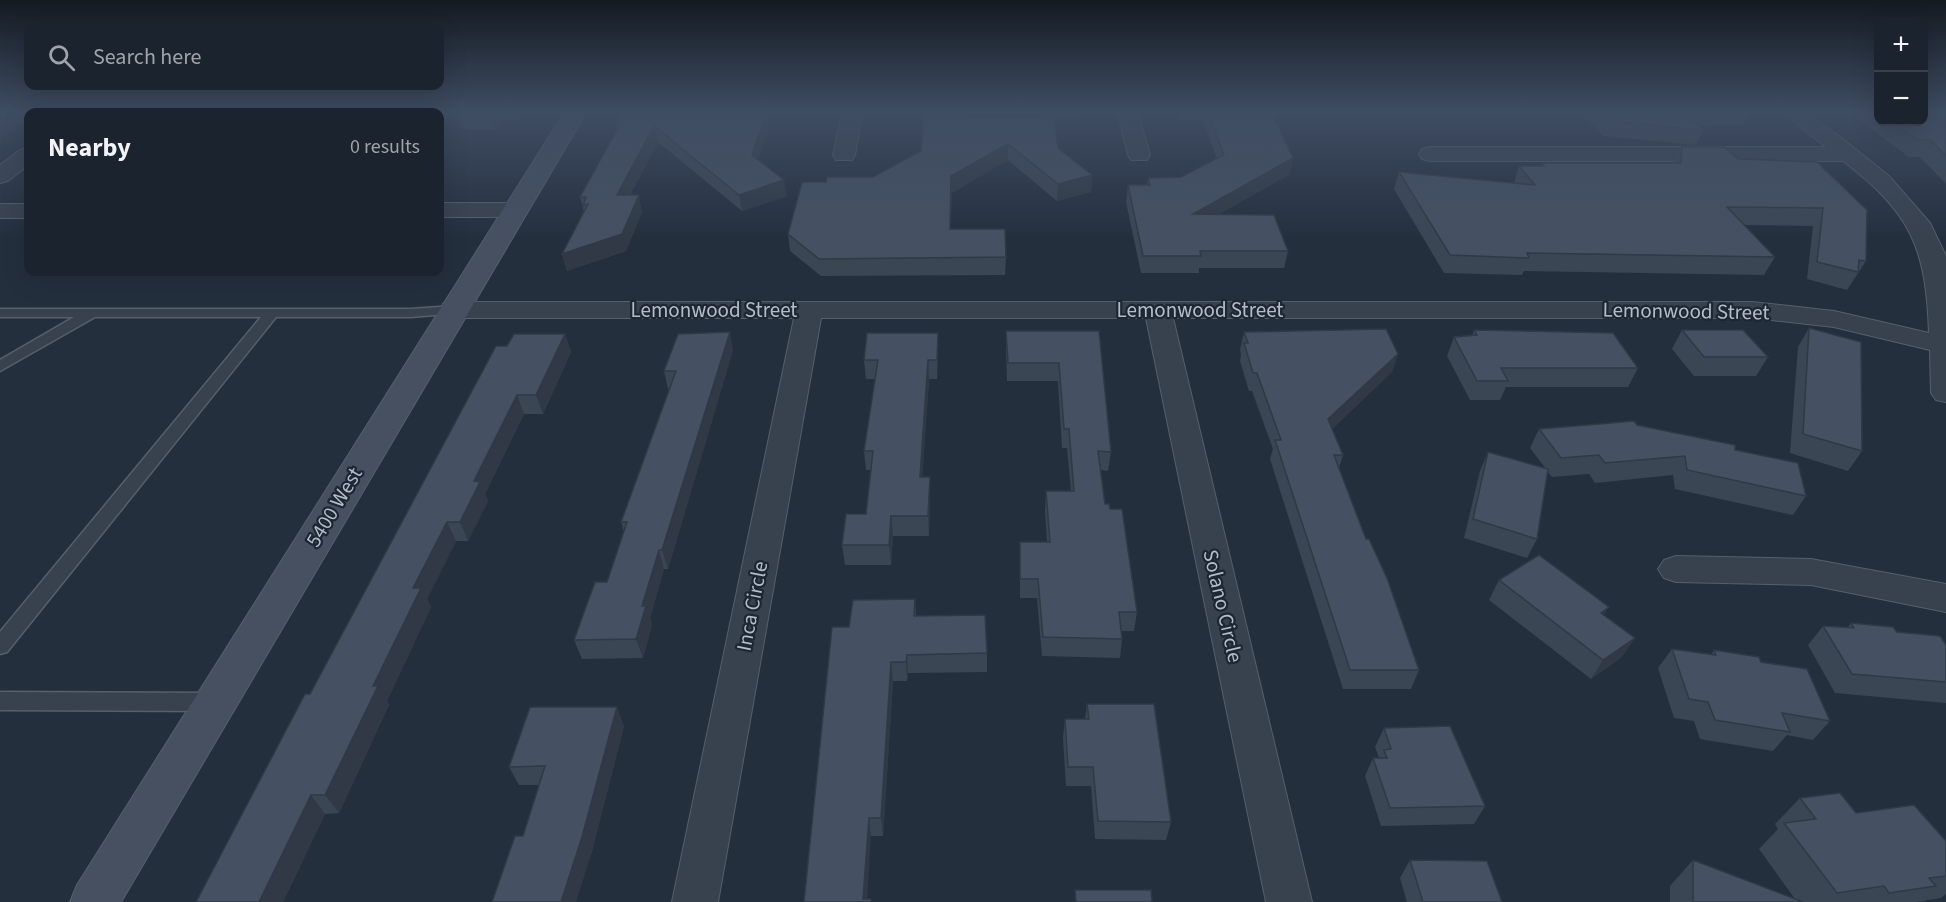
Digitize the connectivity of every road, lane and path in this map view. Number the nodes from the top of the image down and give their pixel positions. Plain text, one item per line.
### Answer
1 (549, 155) edge
2 (1847, 155) edge
3 (24, 158) edge
4 (0, 176) edge
5 (444, 210) edge
6 (516, 210) junction
7 (0, 211) edge
8 (24, 211) edge
9 (453, 310) junction
10 (809, 310) junction
11 (1158, 310) junction
12 (0, 313) edge
13 (92, 313) junction
14 (272, 314) junction
15 (1944, 345) edge
16 (0, 366) edge
17 (1946, 393) edge
18 (1676, 569) dead end
19 (1946, 598) edge
20 (0, 646) edge
21 (0, 701) edge
22 (217, 702) junction
23 (94, 902) edge
24 (695, 902) edge
25 (1289, 902) edge

1 - 6 street, 5400 West
2 - 15 street
3 - 4 street
5 - 6 street
6 - 9 street, 5400 West
7 - 8 street
9 - 10 street, Lemonwood Street
9 - 14 lane
9 - 22 street, 5400 West
10 - 11 street, Lemonwood Street
10 - 24 street, Inca Circle
11 - 15 street, Lemonwood Street
11 - 25 street, Solano Circle
12 - 13 lane
13 - 14 lane
13 - 16 lane
14 - 20 lane
15 - 17 street
18 - 19 street
21 - 22 lane
22 - 23 street, 5400 West

